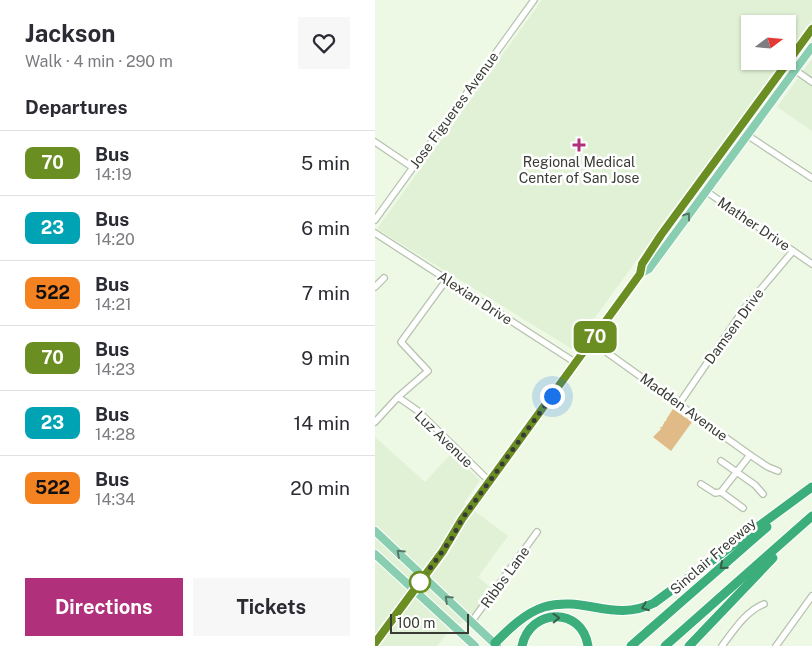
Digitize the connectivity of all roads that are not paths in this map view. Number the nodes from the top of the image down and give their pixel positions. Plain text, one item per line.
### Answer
1 (534, 0) edge
2 (812, 29) edge
3 (812, 47) edge
4 (796, 51) edge
5 (796, 69) edge
6 (782, 70) edge
7 (788, 70) edge
8 (795, 70) joint
9 (785, 82) junction
10 (812, 82) edge
11 (747, 134) junction
12 (375, 142) edge
13 (412, 168) junction
14 (812, 178) edge
15 (697, 185) junction
16 (706, 191) junction
17 (375, 220) edge
18 (375, 233) edge
19 (793, 250) junction
20 (812, 264) edge
21 (640, 274) junction
22 (384, 278) dead end
23 (447, 279) junction
24 (375, 287) edge
25 (591, 341) junction
26 (576, 363) junction
27 (398, 397) junction
28 (679, 404) junction
29 (375, 422) edge
30 (750, 455) junction
31 (721, 461) dead end
32 (778, 471) dead end
33 (736, 473) junction
34 (489, 481) junction
35 (701, 484) dead end
36 (812, 487) edge
37 (721, 492) junction
38 (763, 494) dead end
39 (743, 508) dead end
40 (812, 517) edge
41 (375, 531) edge
42 (537, 532) dead end
43 (375, 554) edge
44 (424, 576) junction
45 (415, 590) junction
46 (811, 598) edge
47 (765, 604) dead end
48 (472, 621) junction
49 (375, 643) edge
50 (495, 645) edge
51 (475, 646) edge
52 (522, 646) edge
53 (588, 646) edge
54 (631, 646) edge
55 (665, 646) edge
56 (689, 646) edge
57 (722, 646) edge
58 (776, 646) edge

1 - 13 street, Jose Figueres Avenue
2 - 4 main road
3 - 5 main road
6 - 15 main road
7 - 9 main road
8 - 9 main road
8 - 10 street
9 - 11 main road
11 - 14 street
11 - 16 main road
12 - 13 street
13 - 17 street, Jose Figueres Avenue
15 - 16 street, Mather Drive
15 - 21 main road
16 - 19 street, Mather Drive
21 -> 16 main road
18 - 23 street, Alexian Drive
19 - 20 street, Mather Drive
19 - 28 street, Damsen Drive
21 - 25 main road
22 - 24 street
23 - 26 street, Alexian Drive
23 - 27 street
25 - 26 main road
25 - 28 street, Madden Avenue
26 - 34 main road
27 - 29 street
27 - 34 street, Luz Avenue
28 - 30 street, Madden Avenue
30 - 32 street, Madden Avenue
30 - 33 street
31 - 33 street
33 - 37 street
33 - 38 street
34 - 44 main road
35 - 37 street
36 -> 50 highway
36 -> 54 highway, Sinclair Freeway
37 - 39 street
40 - 55 highway
40 - 56 highway
44 -> 41 main road
42 - 48 street, Ribbs Lane
43 - 45 main road
44 - 45 main road
48 -> 44 main road
45 - 49 main road
45 - 51 main road
46 - 58 street
47 - 57 street
48 - 50 main road
52 -> 53 highway

